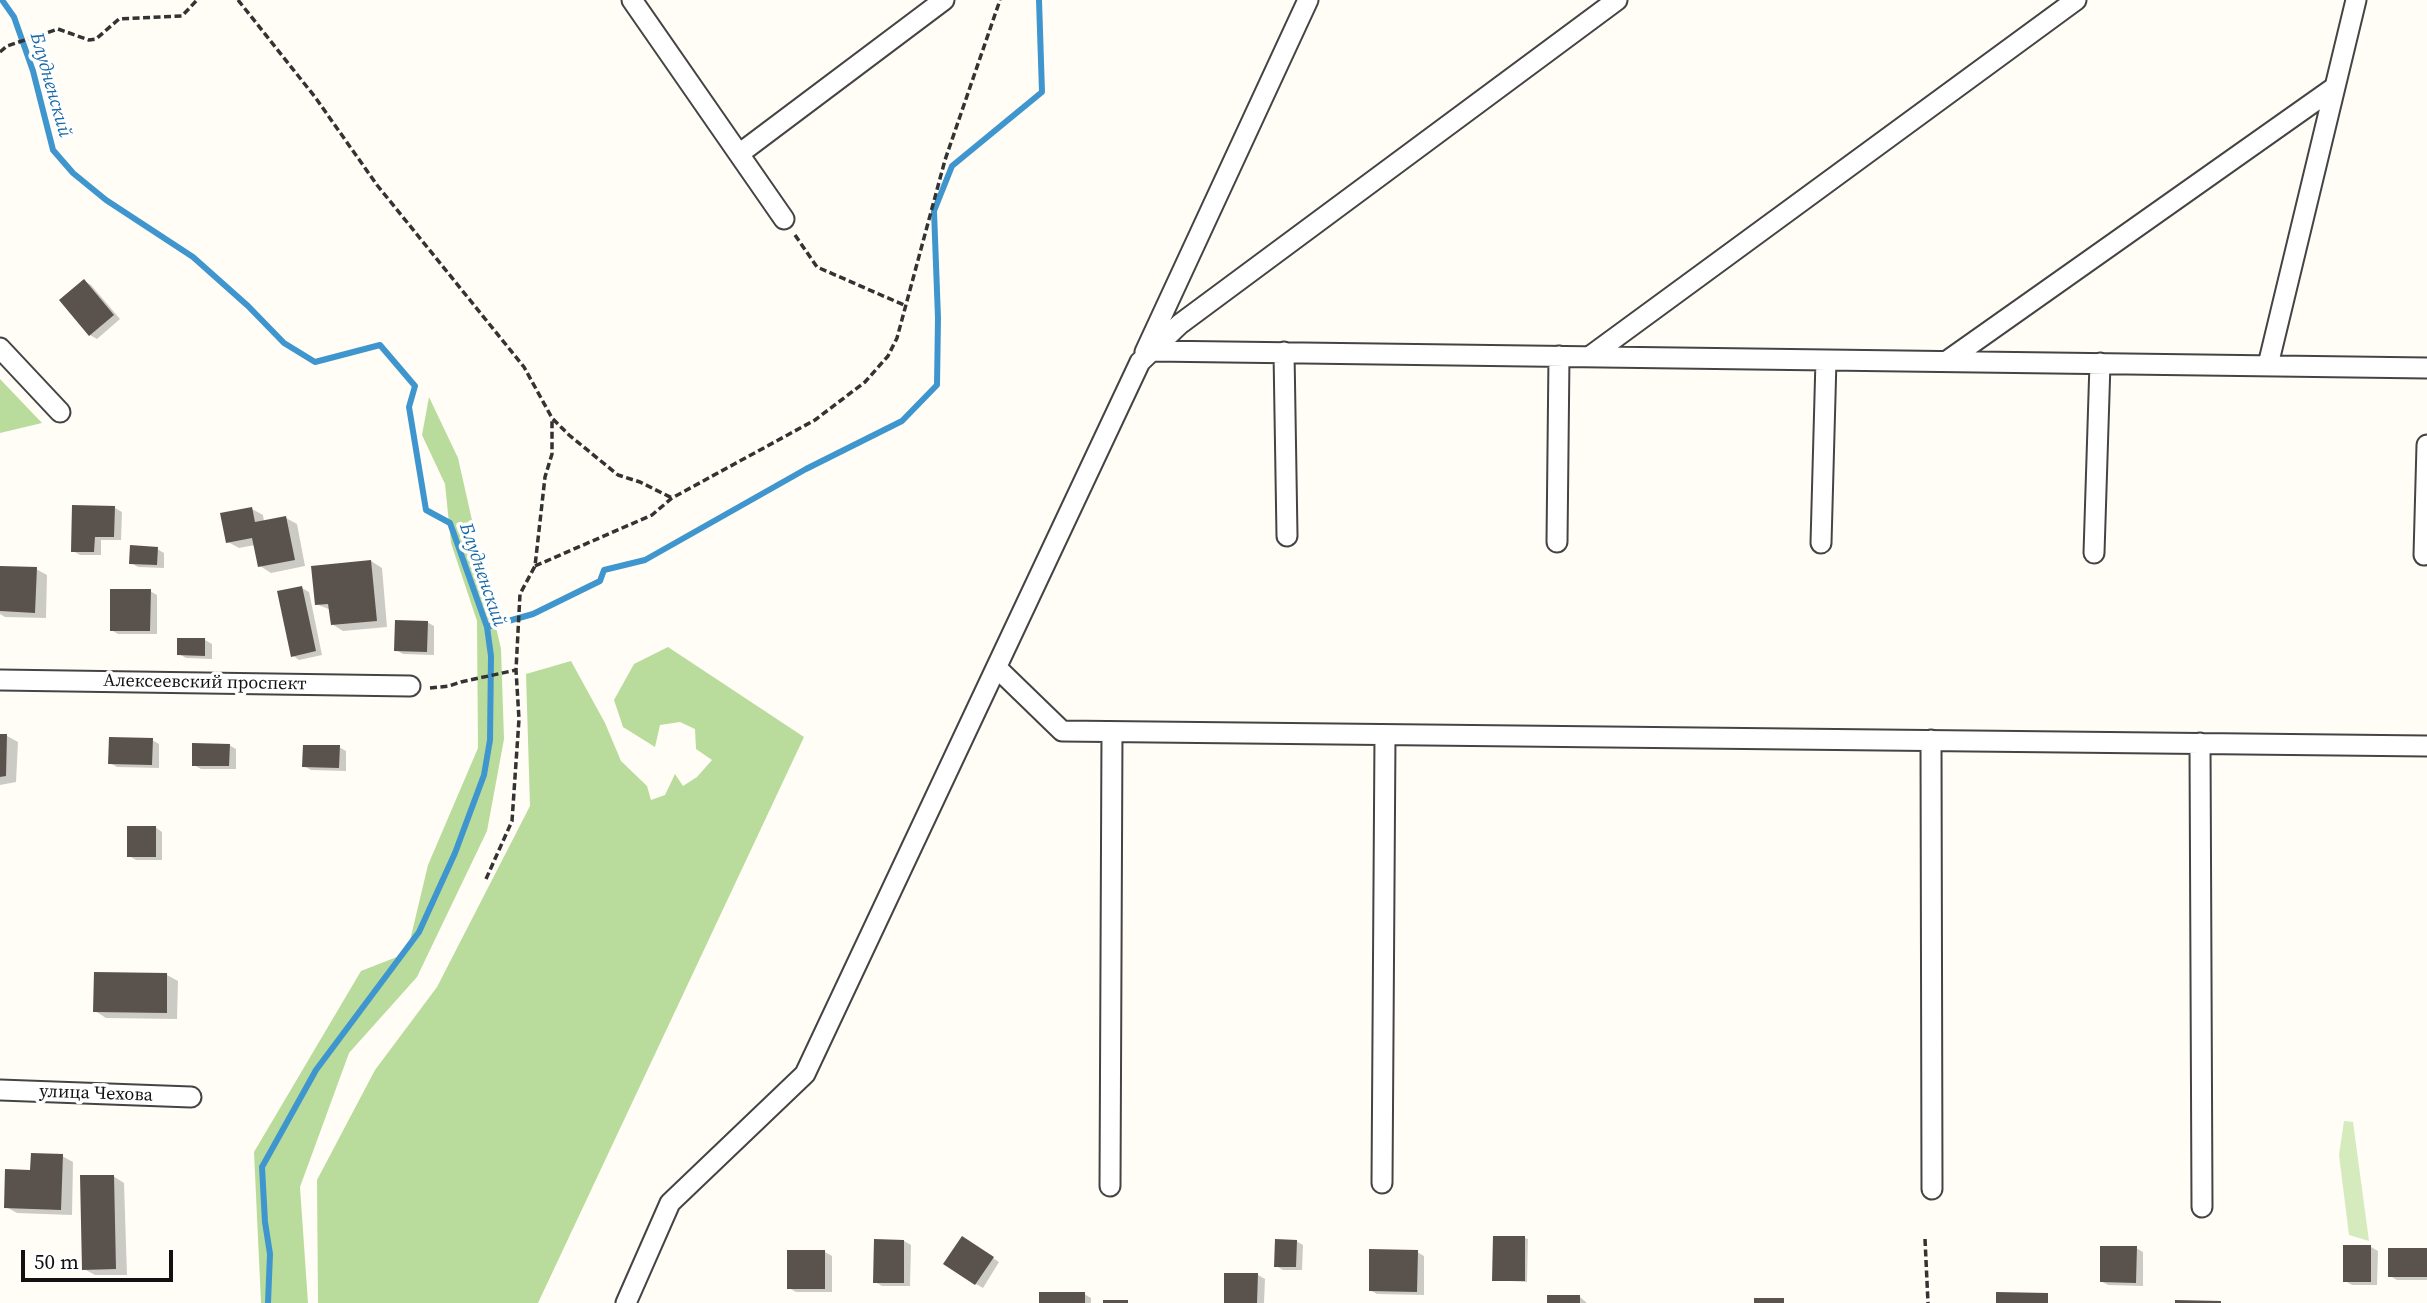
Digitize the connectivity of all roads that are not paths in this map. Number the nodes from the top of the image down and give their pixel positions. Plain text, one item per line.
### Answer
1 (632, 0) edge
2 (944, 0) edge
3 (1308, 0) edge
4 (1617, 0) edge
5 (2076, 0) edge
6 (2357, 0) edge
7 (2335, 87) junction
8 (738, 153) junction
9 (784, 219) road end
10 (0, 348) edge
11 (1284, 352) junction
12 (1559, 356) junction
13 (1147, 357) junction
14 (1589, 357) junction
15 (1826, 360) junction
16 (1947, 361) junction
17 (2100, 363) junction
18 (2268, 365) junction
19 (2427, 368) edge
20 (60, 412) dead end
21 (2427, 445) edge
22 (1287, 536) dead end
23 (1557, 542) dead end
24 (1821, 543) dead end
25 (2094, 553) dead end
26 (2424, 555) dead end
27 (997, 668) junction
28 (0, 680) edge
29 (410, 686) road end
30 (1112, 732) junction
31 (1385, 734) junction
32 (1930, 740) junction
33 (2200, 743) junction
34 (2427, 746) edge
35 (0, 1090) edge
36 (191, 1097) dead end
37 (1382, 1183) dead end
38 (1110, 1186) dead end
39 (1932, 1189) dead end
40 (2202, 1207) dead end
41 (626, 1303) edge

1 - 8 street
2 - 8 street
3 - 13 street
4 - 13 street
5 - 14 street
6 - 7 street
7 - 16 street
7 - 18 street
8 - 9 street
10 - 20 street
11 - 12 street
11 - 13 street
11 - 22 street
12 - 14 street
12 - 23 street
13 - 27 street
14 - 15 street
15 - 16 street
15 - 24 street
16 - 17 street
17 - 18 street
17 - 25 street
18 - 19 street
21 - 26 street
27 - 30 street
27 - 41 street
28 - 29 street, Алексеевский проспект
30 - 31 street
30 - 38 street
31 - 32 street
31 - 37 street
32 - 33 street
32 - 39 street
33 - 34 street
33 - 40 street
35 - 36 street, улица Чехова

